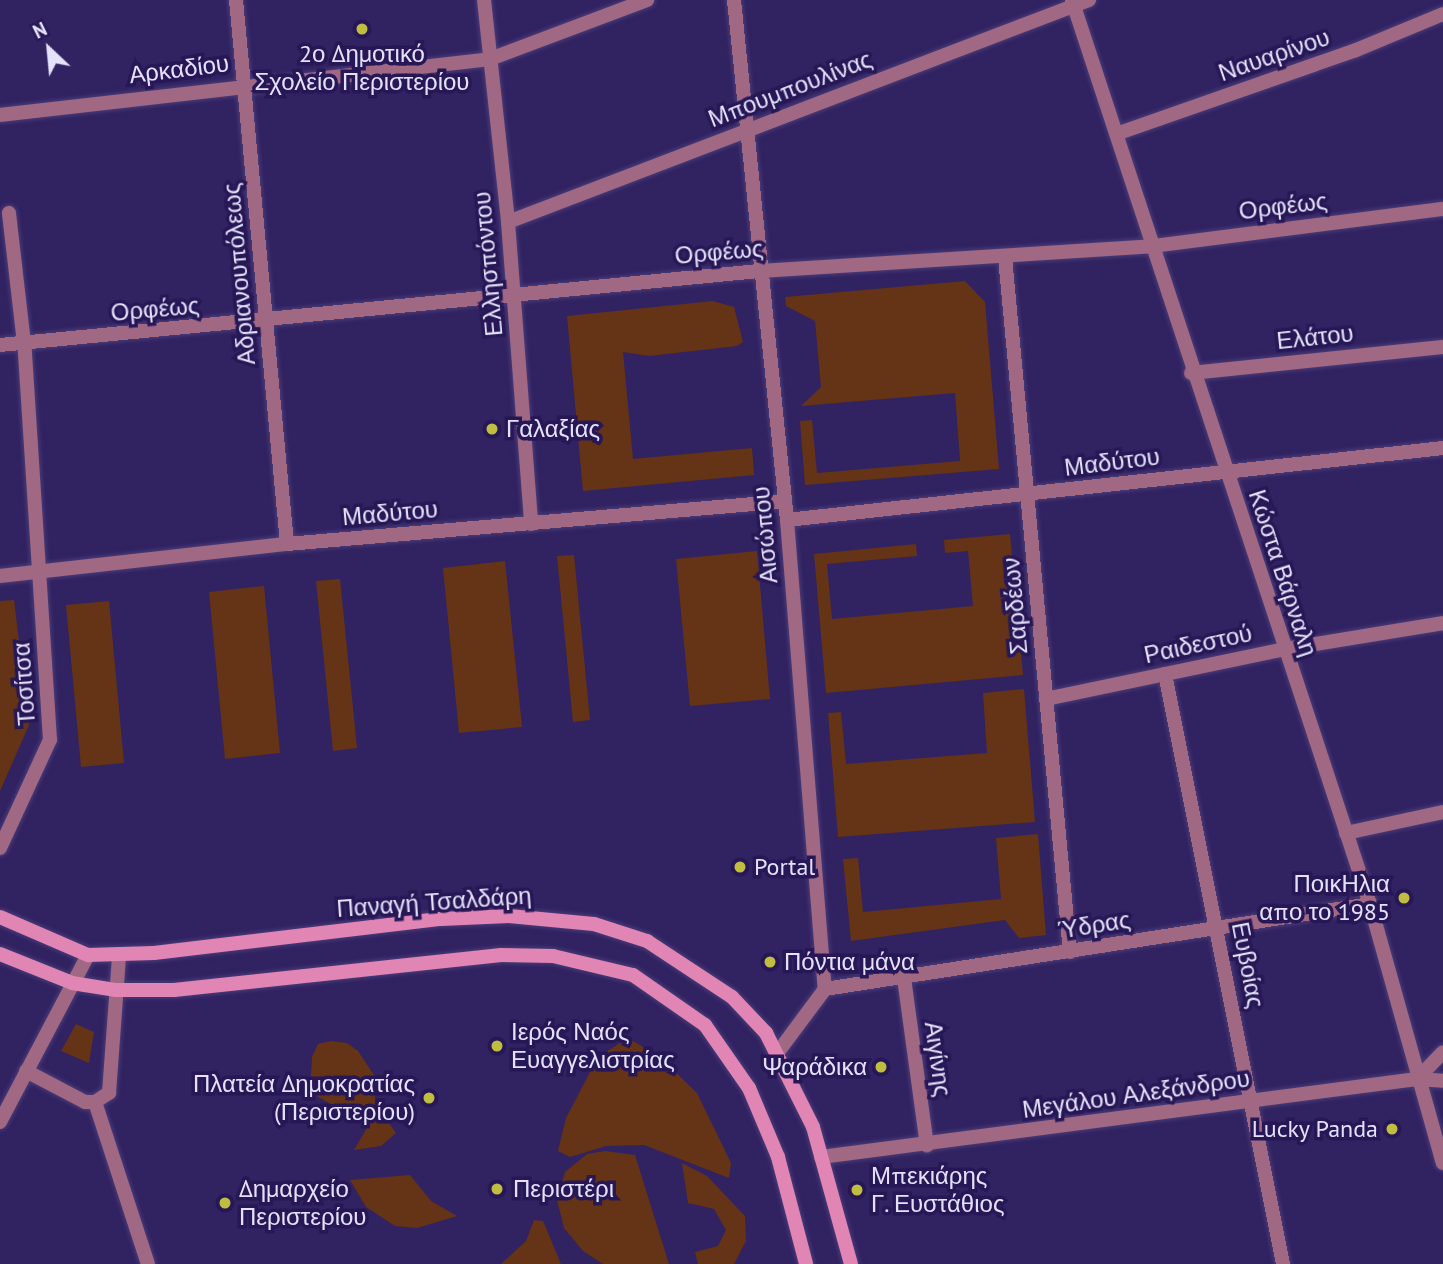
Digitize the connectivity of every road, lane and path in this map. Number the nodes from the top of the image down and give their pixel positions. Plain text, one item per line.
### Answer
1 (236, 0) edge
2 (484, 0) edge
3 (647, 0) edge
4 (734, 0) edge
5 (1089, 0) edge
6 (1073, 3) edge
7 (1443, 14) edge
8 (490, 59) junction
9 (245, 84) junction
10 (0, 115) edge
11 (746, 130) junction
12 (1119, 133) junction
13 (1443, 209) edge
14 (9, 213) dead end
15 (508, 222) junction
16 (1153, 246) junction
17 (1005, 257) junction
18 (759, 271) junction
19 (514, 293) junction
20 (266, 321) junction
21 (24, 344) junction
22 (0, 345) edge
23 (1443, 347) edge
24 (1191, 373) junction
25 (1443, 448) edge
26 (1226, 471) junction
27 (1028, 496) junction
28 (785, 501) junction
29 (787, 520) junction
30 (531, 524) junction
31 (287, 544) junction
32 (38, 572) junction
33 (0, 576) edge
34 (1443, 623) edge
35 (1285, 649) junction
36 (1165, 674) junction
37 (1046, 699) junction
38 (1443, 812) edge
39 (1346, 833) junction
40 (0, 848) edge
41 (1370, 904) junction
42 (0, 917) edge
43 (1218, 930) junction
44 (1070, 952) junction
45 (0, 954) edge
46 (88, 955) junction
47 (119, 956) junction
48 (904, 978) junction
49 (72, 983) junction
50 (825, 989) junction
51 (116, 990) junction
52 (778, 1052) junction
53 (1443, 1052) edge
54 (26, 1071) junction
55 (1417, 1079) junction
56 (1443, 1082) edge
57 (95, 1102) junction
58 (1251, 1102) junction
59 (0, 1122) edge
60 (927, 1145) junction
61 (821, 1157) junction
62 (1443, 1163) edge
63 (148, 1264) edge
64 (806, 1264) edge
65 (851, 1264) edge
66 (1283, 1264) edge

1 - 9 street, Αδριανουπόλεως
2 - 8 street, Ελλησπόντου
3 - 8 street, Αρκαδίου
4 - 11 street, Αισώπου
5 - 6 street, Μπουμπουλίνας
6 - 11 street, Μπουμπουλίνας
6 - 12 street, Κώστα Βάρναλη
7 - 12 street, Ναυαρίνου
8 - 9 street, Αρκαδίου
8 - 15 street, Ελλησπόντου
9 - 10 street, Αρκαδίου
9 - 20 street, Αδριανουπόλεως
11 - 15 street, Μπουμπουλίνας
11 - 18 street, Αισώπου
12 - 16 street, Κώστα Βάρναλη
13 - 16 street, Ορφέως
14 - 21 street, Τοσίτσα
15 - 19 street, Ελλησπόντου
16 - 17 street, Ορφέως
16 - 24 street, Κώστα Βάρναλη
17 - 18 street, Ορφέως
17 - 27 street, Σαρδέων
18 - 19 street, Ορφέως
18 - 28 street, Αισώπου
19 - 20 street, Ορφέως
19 - 30 street, Ελλησπόντου
20 - 21 street, Ορφέως
20 - 31 street, Αδριανουπόλεως
21 - 22 street, Ορφέως
21 - 32 street, Τοσίτσα
23 - 24 street, Ελάτου
24 - 26 street, Κώστα Βάρναλη
25 - 26 street, Μαδύτου
26 - 27 street, Μαδύτου
26 - 35 street, Κώστα Βάρναλη
27 - 29 street, Μαδύτου
27 - 37 street, Σαρδέων
28 - 29 street, Αισώπου
28 - 30 street, Μαδύτου
29 - 50 street, Αισώπου
30 - 31 street, Μαδύτου
31 - 32 street, Μαδύτου
32 - 33 street, Μαδύτου
32 - 40 street, Τοσίτσα
34 - 35 street, Ραιδεστού
35 - 36 street, Ραιδεστού
35 - 39 street, Κώστα Βάρναλη
36 - 37 street, Ραιδεστού
36 - 43 street, Ευβοίας
37 - 44 street, Σαρδέων
38 - 39 street
39 - 41 street, Κώστα Βάρναλη
41 - 43 street, Ύδρας
41 - 55 street, Κώστα Βάρναλη
42 - 46 main road, Παναγή Τσαλδάρη
43 - 44 street, Ύδρας
43 - 58 street, Ευβοίας
44 - 48 street, Ύδρας
45 - 49 main road
46 - 47 main road, Παναγή Τσαλδάρη
46 - 49 street
47 - 51 street
47 - 52 main road, Παναγή Τσαλδάρη
48 - 50 street, Ύδρας
48 - 60 street, Αιγίνης
49 - 51 main road
49 - 54 street
50 - 52 street
51 - 57 street
51 - 64 main road
52 - 61 main road, Παναγή Τσαλδάρη
53 - 55 street
54 - 57 street
54 - 59 street
55 - 56 street, Μεγάλου Αλεξάνδρου
55 - 58 street, Μεγάλου Αλεξάνδρου
55 - 62 street, Κώστα Βάρναλη
57 - 63 street
58 - 60 street, Μεγάλου Αλεξάνδρου
58 - 66 street, Ευβοίας
60 - 61 street, Μεγάλου Αλεξάνδρου
61 - 65 main road, Παναγή Τσαλδάρη

